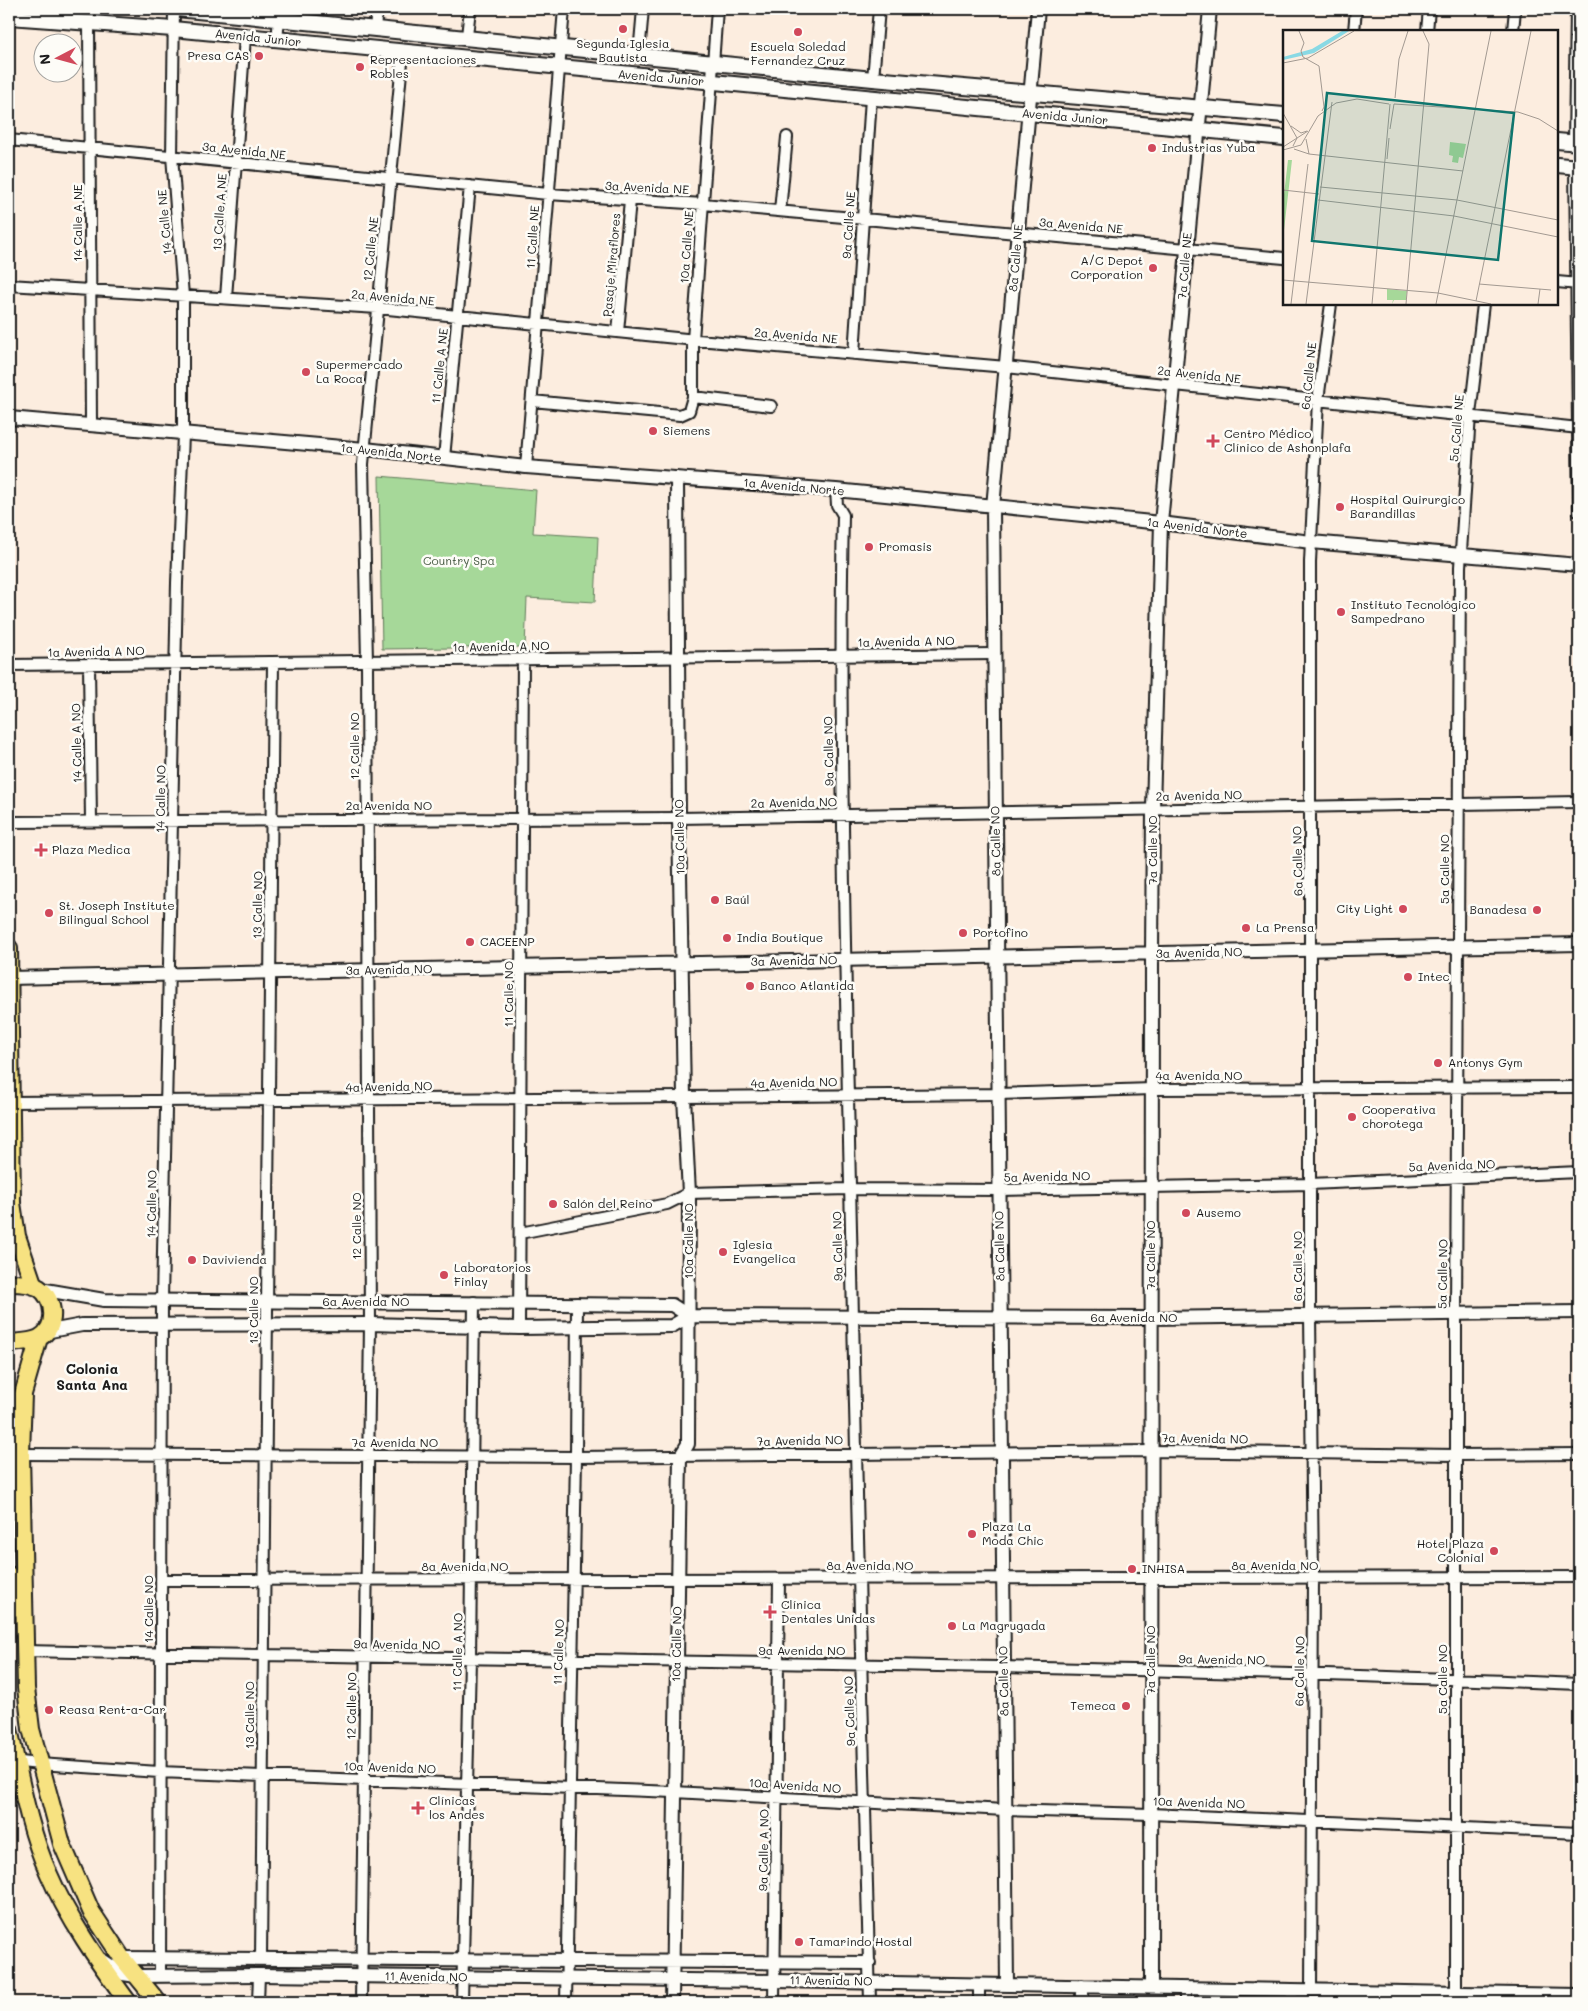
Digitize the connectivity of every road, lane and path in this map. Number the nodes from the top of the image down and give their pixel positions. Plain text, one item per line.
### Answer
1 (183, 9) edge
2 (377, 9) edge
3 (470, 9) edge
4 (564, 9) edge
5 (643, 9) edge
6 (717, 9) edge
7 (879, 9) edge
8 (1038, 9) edge
9 (1210, 9) edge
10 (1356, 9) edge
11 (1429, 9) edge
12 (1515, 9) edge
13 (1576, 9) edge
14 (279, 14) edge
15 (9, 17) edge
16 (89, 22) junction
17 (375, 28) junction
18 (173, 29) junction
19 (1354, 30) edge
20 (1426, 30) edge
21 (1512, 30) edge
22 (467, 36) junction
23 (245, 37) junction
24 (277, 40) junction
25 (560, 46) junction
26 (403, 52) junction
27 (639, 54) junction
28 (713, 61) junction
29 (558, 68) junction
30 (873, 79) junction
31 (712, 83) junction
32 (1031, 93) junction
33 (871, 98) junction
34 (1200, 107) junction
35 (1029, 114) junction
36 (1283, 115) edge
37 (1198, 130) junction
38 (787, 137) dead end
39 (1283, 138) edge
40 (9, 140) edge
41 (1558, 141) edge
42 (1577, 143) edge
43 (90, 148) junction
44 (172, 156) junction
45 (236, 163) junction
46 (1558, 165) edge
47 (1577, 167) edge
48 (391, 178) junction
49 (470, 186) junction
50 (548, 194) junction
51 (630, 200) junction
52 (703, 204) junction
53 (780, 211) junction
54 (862, 219) junction
55 (1018, 233) junction
56 (1187, 249) junction
57 (1283, 258) edge
58 (1558, 282) edge
59 (1578, 284) edge
60 (9, 285) edge
61 (90, 290) junction
62 (183, 296) junction
63 (226, 298) junction
64 (1330, 305) edge
65 (1483, 305) edge
66 (378, 308) junction
67 (458, 317) junction
68 (538, 324) junction
69 (618, 332) junction
70 (692, 340) junction
71 (854, 354) junction
72 (1006, 367) junction
73 (1174, 384) junction
74 (692, 397) junction
75 (1318, 400) junction
76 (532, 401) junction
77 (771, 406) dead end
78 (1470, 415) junction
79 (9, 418) edge
80 (90, 424) junction
81 (1578, 428) edge
82 (183, 434) junction
83 (365, 449) junction
84 (444, 458) junction
85 (526, 467) junction
86 (677, 478) junction
87 (836, 490) junction
88 (992, 507) junction
89 (1579, 512) edge
90 (1161, 523) junction
91 (1311, 542) junction
92 (1461, 555) junction
93 (1579, 565) edge
94 (994, 654) junction
95 (840, 656) junction
96 (678, 658) junction
97 (522, 659) junction
98 (367, 661) junction
99 (273, 662) junction
100 (175, 663) junction
101 (88, 664) junction
102 (9, 665) edge
103 (1579, 802) edge
104 (1457, 804) junction
105 (1310, 807) junction
106 (1153, 810) junction
107 (996, 812) junction
108 (842, 815) junction
109 (522, 817) junction
110 (679, 818) junction
111 (174, 819) junction
112 (271, 819) junction
113 (368, 819) junction
114 (91, 820) junction
115 (9, 822) edge
116 (1579, 944) edge
117 (1457, 947) junction
118 (9, 948) edge
119 (1312, 950) junction
120 (1152, 954) junction
121 (997, 957) junction
122 (845, 960) junction
123 (682, 964) junction
124 (521, 967) junction
125 (368, 971) junction
126 (270, 973) junction
127 (169, 975) junction
128 (9, 979) edge
129 (1579, 1086) edge
130 (1457, 1087) junction
131 (1310, 1088) junction
132 (1152, 1089) junction
133 (848, 1094) junction
134 (998, 1094) junction
135 (684, 1097) junction
136 (521, 1098) junction
137 (167, 1099) junction
138 (369, 1100) junction
139 (268, 1101) junction
140 (10, 1102) edge
141 (1579, 1172) edge
142 (1457, 1178) junction
143 (1310, 1184) junction
144 (1151, 1187) junction
145 (849, 1189) junction
146 (999, 1190) junction
147 (688, 1193) junction
148 (520, 1233) junction
149 (9, 1282) edge
150 (37, 1287) junction
151 (162, 1300) junction
152 (266, 1301) junction
153 (370, 1302) junction
154 (474, 1302) junction
155 (520, 1302) junction
156 (576, 1303) junction
157 (1579, 1312) edge
158 (1456, 1314) junction
159 (1310, 1315) junction
160 (690, 1316) junction
161 (852, 1318) junction
162 (1000, 1318) junction
163 (1151, 1318) junction
164 (370, 1324) junction
165 (163, 1325) junction
166 (266, 1325) junction
167 (473, 1326) junction
168 (577, 1327) junction
169 (519, 1328) junction
170 (42, 1335) junction
171 (9, 1343) edge
172 (1151, 1451) junction
173 (1002, 1452) junction
174 (856, 1453) junction
175 (21, 1454) junction
176 (162, 1454) junction
177 (1313, 1454) junction
178 (1579, 1454) edge
179 (265, 1455) junction
180 (368, 1455) junction
181 (1456, 1455) junction
182 (472, 1456) junction
183 (576, 1457) junction
184 (680, 1457) junction
185 (9, 1575) edge
186 (1579, 1577) edge
187 (1003, 1578) junction
188 (1151, 1578) junction
189 (1313, 1578) junction
190 (1456, 1578) junction
191 (678, 1579) junction
192 (779, 1579) junction
193 (859, 1579) junction
194 (162, 1580) junction
195 (264, 1580) junction
196 (367, 1580) junction
197 (472, 1580) junction
198 (574, 1580) junction
199 (25, 1651) junction
200 (161, 1654) junction
201 (262, 1656) junction
202 (366, 1657) junction
203 (470, 1659) junction
204 (571, 1661) junction
205 (676, 1661) junction
206 (778, 1664) junction
207 (861, 1664) junction
208 (1004, 1668) junction
209 (1151, 1671) junction
210 (1312, 1675) junction
211 (1456, 1679) junction
212 (1579, 1684) edge
213 (9, 1728) edge
214 (39, 1764) junction
215 (13, 1766) edge
216 (159, 1772) junction
217 (262, 1776) junction
218 (364, 1780) junction
219 (467, 1784) junction
220 (569, 1788) junction
221 (674, 1792) junction
222 (777, 1797) junction
223 (865, 1803) junction
224 (1005, 1810) junction
225 (1151, 1814) junction
226 (1310, 1820) junction
227 (1456, 1827) junction
228 (1579, 1833) edge
229 (90, 1951) junction
230 (122, 1958) junction
231 (159, 1958) junction
232 (261, 1958) junction
233 (361, 1959) junction
234 (462, 1960) junction
235 (566, 1960) junction
236 (672, 1961) junction
237 (775, 1962) junction
238 (869, 1963) junction
239 (160, 1975) junction
240 (259, 1975) junction
241 (136, 1976) junction
242 (361, 1976) junction
243 (462, 1977) junction
244 (566, 1978) junction
245 (672, 1979) junction
246 (775, 1981) junction
247 (870, 1982) junction
248 (979, 1984) junction
249 (1007, 1984) junction
250 (1082, 1986) junction
251 (1151, 1987) junction
252 (1185, 1988) junction
253 (1310, 1990) junction
254 (1456, 1993) junction
255 (1579, 1995) edge
256 (1292, 1996) edge
257 (1391, 1997) edge
258 (1503, 1998) edge
259 (128, 2002) edge
260 (158, 2002) edge
261 (258, 2002) edge
262 (360, 2002) edge
263 (462, 2002) edge
264 (566, 2002) edge
265 (672, 2002) edge
266 (774, 2002) edge
267 (870, 2002) edge
268 (979, 2002) edge
269 (1082, 2002) edge
270 (1185, 2002) edge

1 - 14 main road, Avenida Junior
1 - 18 street, 14 Calle NE
2 - 17 street
3 - 22 street
4 - 25 street, 11 Calle NE
5 - 27 street
6 - 28 street, 10a Calle NE
7 - 30 street
8 - 32 street, 8a Calle NE
9 - 34 street, 7a Calle NE
10 - 19 street
11 - 20 street
12 - 21 street
13 - 42 street
14 - 17 main road, Avenida Junior
14 - 24 street
15 - 16 main road, Avenida Junior
16 - 18 main road, Avenida Junior
16 - 43 street, 14 Calle A NE
17 - 22 main road, Avenida Junior
18 - 23 main road, Avenida Junior
18 - 44 street, 14 Calle NE
22 - 25 main road, Avenida Junior
23 - 24 main road, Avenida Junior
23 - 45 street, 13 Calle A NE
24 - 26 main road, Avenida Junior
25 - 27 main road, Avenida Junior
25 - 29 street, 11 Calle NE
26 - 29 main road, Avenida Junior
26 - 48 street, 12 Calle NE
27 - 28 main road, Avenida Junior
28 - 30 main road, Avenida Junior
28 - 31 street, 10a Calle NE
29 - 31 main road, Avenida Junior
29 - 50 street, 11 Calle NE
30 - 32 main road, Avenida Junior
31 - 33 main road, Avenida Junior
31 - 52 street, 10a Calle NE
32 - 34 main road, Avenida Junior
32 - 35 street, 8a Calle NE
33 - 35 main road, Avenida Junior
33 - 54 street, 9a Calle NE
34 - 36 main road, Avenida Junior
34 - 37 street, 7a Calle NE
35 - 37 main road, Avenida Junior
35 - 55 street, 8a Calle NE
37 - 39 main road, Avenida Junior
37 - 56 street, 7a Calle NE
38 - 53 street
40 - 43 street, 3a Avenida NE
41 - 42 main road
43 - 44 street, 3a Avenida NE
43 - 61 street, 14 Calle A NE
44 - 45 street, 3a Avenida NE
44 - 62 street, 14 Calle NE
45 - 48 street, 3a Avenida NE
45 - 63 street, 13 Calle A NE
46 - 47 main road
47 - 59 street
48 - 49 street, 3a Avenida NE
48 - 66 street, 12 Calle NE
49 - 50 street, 3a Avenida NE
49 - 67 street, 11 Calle A NE
50 - 51 street, 3a Avenida NE
50 - 68 street, 11 Calle NE
51 - 52 street, 3a Avenida NE
51 - 69 street, Pasaje Miraflores
52 - 53 street, 3a Avenida NE
52 - 70 street, 10a Calle NE
53 - 54 street, 3a Avenida NE
54 - 55 street, 3a Avenida NE
54 - 71 street, 9a Calle NE
55 - 56 street, 3a Avenida NE
55 - 72 street, 8a Calle NE
56 - 57 street, 3a Avenida NE
56 - 73 street, 7a Calle NE
58 - 59 street
59 - 81 street
60 - 61 street, 2a Avenida NE
61 - 62 street, 2a Avenida NE
61 - 80 street, 14 Calle A NE
62 - 63 street, 2a Avenida NE
62 - 82 street, 14 Calle NE
63 - 66 street, 2a Avenida NE
64 - 75 street, 6a Calle NE
65 - 78 street, 5a Calle NE
66 - 67 street, 2a Avenida NE
66 - 83 street, 12 Calle NE
67 - 68 street, 2a Avenida NE
67 - 84 street, 11 Calle A NE
68 - 69 street, 2a Avenida NE
68 - 76 street, 11 Calle NE
69 - 70 street, 2a Avenida NE
70 - 71 street, 2a Avenida NE
70 - 74 street, 10a Calle NE
71 - 72 street, 2a Avenida NE
72 - 73 street, 2a Avenida NE
72 - 88 street, 8a Calle NE
73 - 75 street, 2a Avenida NE
73 - 90 street, 7a Calle NE
74 - 76 street
74 - 77 street
75 - 78 street, 2a Avenida NE
75 - 91 street, 6a Calle NE
76 - 85 street, 11 Calle NE
78 - 81 street, 2a Avenida NE
78 - 92 street, 5a Calle NE
79 - 80 street, 1a Avenida Norte
80 - 82 street, 1a Avenida Norte
81 - 89 street
82 - 83 street, 1a Avenida Norte
82 - 100 street, 14 Calle NO
83 - 84 street, 1a Avenida Norte
83 - 98 street, 12 Calle NO
84 - 85 street, 1a Avenida Norte
85 - 86 street, 1a Avenida Norte
86 - 87 street, 1a Avenida Norte
86 - 96 street, 10a Calle NO
87 - 88 street, 1a Avenida Norte
87 - 95 street, 9a Calle NO
88 - 90 street, 1a Avenida Norte
88 - 94 street, 8a Calle NO
90 - 91 street, 1a Avenida Norte
90 - 106 street, 7a Calle NO
91 - 92 street, 1a Avenida Norte
91 - 105 street, 6a Calle NO
92 - 93 street, 1a Avenida Norte
92 - 104 street, 5a Calle NO
94 - 95 street, 1a Avenida A NO
94 - 107 street, 8a Calle NO
95 - 96 street, 1a Avenida A NO
95 - 108 street, 9a Calle NO
96 - 97 street, 1a Avenida A NO
96 - 110 street, 10a Calle NO
97 - 98 street, 1a Avenida A NO
97 - 109 street, 11 Calle NO
98 - 99 street, 1a Avenida A NO
98 - 113 street, 12 Calle NO
99 - 100 street, 1a Avenida A NO
99 - 112 street, 13 Calle NO
100 - 101 street, 1a Avenida A NO
100 - 111 street, 14 Calle NO
101 - 102 street, 1a Avenida A NO
101 - 114 street, 14 Calle A NO
103 - 104 street, 2a Avenida NO
104 - 105 street, 2a Avenida NO
104 - 117 street, 5a Calle NO
105 - 106 street, 2a Avenida NO
105 - 119 street, 6a Calle NO
106 - 107 street, 2a Avenida NO
106 - 120 street, 7a Calle NO
107 - 108 street, 2a Avenida NO
107 - 121 street, 8a Calle NO
108 - 110 street, 2a Avenida NO
108 - 122 street, 9a Calle NO
109 - 110 street, 2a Avenida NO
109 - 113 street, 2a Avenida NO
109 - 124 street, 11 Calle NO
110 - 123 street, 10a Calle NO
111 - 112 street, 2a Avenida NO
111 - 114 street, 2a Avenida NO
111 - 127 street, 14 Calle NO
112 - 113 street, 2a Avenida NO
112 - 126 street, 13 Calle NO
113 - 125 street, 12 Calle NO
114 - 115 street, 2a Avenida NO
116 - 117 street, 3a Avenida NO
117 - 119 street, 3a Avenida NO
117 - 130 street, 5a Calle NO
118 - 128 highway
119 - 120 street, 3a Avenida NO
119 - 131 street, 6a Calle NO
120 - 121 street, 3a Avenida NO
120 - 132 street, 7a Calle NO
121 - 122 street, 3a Avenida NO
121 - 134 street, 8a Calle NO
122 - 123 street, 3a Avenida NO
122 - 133 street, 9a Calle NO
123 - 124 street, 3a Avenida NO
123 - 135 street, 10a Calle NO
124 - 125 street, 3a Avenida NO
124 - 136 street, 11 Calle NO
125 - 126 street, 3a Avenida NO
125 - 138 street, 12 Calle NO
126 - 127 street, 3a Avenida NO
126 - 139 street, 13 Calle NO
127 - 128 street, 3a Avenida NO
127 - 137 street, 14 Calle NO
128 - 140 highway
129 - 130 street, 4a Avenida NO
130 - 131 street, 4a Avenida NO
130 - 142 street, 5a Calle NO
131 - 132 street, 4a Avenida NO
131 - 143 street, 6a Calle NO
132 - 134 street, 4a Avenida NO
132 - 144 street, 7a Calle NO
133 - 134 street, 4a Avenida NO
133 - 135 street, 4a Avenida NO
133 - 145 street, 9a Calle NO
134 - 146 street, 8a Calle NO
135 - 136 street, 4a Avenida NO
135 - 147 street, 10a Calle NO
136 - 138 street, 4a Avenida NO
136 - 148 street, 11 Calle NO
137 - 139 street, 4a Avenida NO
137 - 140 street, 4a Avenida NO
137 - 151 street, 14 Calle NO
138 - 139 street, 4a Avenida NO
138 - 153 street, 12 Calle NO
139 - 152 street, 13 Calle NO
140 - 150 highway
141 - 142 street, 5a Avenida NO
142 - 143 street, 5a Avenida NO
142 - 158 street, 5a Calle NO
143 - 144 street, 5a Avenida NO
143 - 159 street, 6a Calle NO
144 - 146 street, 5a Avenida NO
144 - 163 street, 7a Calle NO
145 - 146 street, 5a Avenida NO
145 - 147 street, 5a Avenida NO
145 - 161 street, 9a Calle NO
146 - 162 street, 8a Calle NO
147 - 148 street, 5a Avenida NO
147 - 160 street, 10a Calle NO
148 - 155 street, 11 Calle NO
149 - 150 highway
150 - 151 street, 6a Avenida NO
150 - 170 highway
151 - 152 street, 6a Avenida NO
151 - 165 street, 14 Calle NO
152 - 153 street, 6a Avenida NO
152 - 166 street, 13 Calle NO
153 - 154 street, 6a Avenida NO
153 - 164 street, 12 Calle NO
154 - 155 street, 6a Avenida NO
154 - 167 street, 11 Calle A NO
155 - 156 street, 6a Avenida NO
155 - 169 street, 11 Calle NO
156 - 160 street, 6a Avenida NO
156 - 168 street, 11 Calle NO
157 - 158 street, 6a Avenida NO
158 - 159 street, 6a Avenida NO
158 - 181 street, 5a Calle NO
159 - 163 street, 6a Avenida NO
159 - 177 street, 6a Calle NO
160 - 161 street, 6a Avenida NO
160 - 168 street, 6a Avenida NO
160 - 184 street, 10a Calle NO
161 - 162 street, 6a Avenida NO
161 - 174 street, 9a Calle NO
162 - 163 street, 6a Avenida NO
162 - 173 street, 8a Calle NO
163 - 172 street, 7a Calle NO
164 - 166 street, 6a Avenida NO
164 - 167 street, 6a Avenida NO
164 - 180 street, 12 Calle NO
165 - 166 street, 6a Avenida NO
165 - 170 street, 6a Avenida NO
165 - 176 street, 14 Calle NO
166 - 179 street, 13 Calle NO
167 - 169 street, 6a Avenida NO
167 - 182 street, 11 Calle A NO
168 - 169 street, 6a Avenida NO
168 - 183 street, 11 Calle NO
170 - 171 highway
170 - 175 highway
172 - 173 street, 7a Avenida NO
172 - 177 street, 7a Avenida NO
172 - 188 street, 7a Calle NO
173 - 174 street, 7a Avenida NO
173 - 187 street, 8a Calle NO
174 - 184 street, 7a Avenida NO
174 - 193 street, 9a Calle NO
175 - 176 street, 7a Avenida NO
175 - 199 highway
176 - 179 street, 7a Avenida NO
176 - 194 street, 14 Calle NO
177 - 181 street, 7a Avenida NO
177 - 189 street, 6a Calle NO
178 - 181 street, 7a Avenida NO
179 - 180 street, 7a Avenida NO
179 - 195 street, 13 Calle NO
180 - 182 street, 7a Avenida NO
180 - 196 street, 12 Calle NO
181 - 190 street, 5a Calle NO
182 - 183 street, 7a Avenida NO
182 - 197 street, 11 Calle A NO
183 - 184 street, 7a Avenida NO
183 - 198 street, 11 Calle NO
184 - 191 street, 10a Calle NO
185 - 199 highway
186 - 190 street, 8a Avenida NO
187 - 188 street, 8a Avenida NO
187 - 193 street, 8a Avenida NO
187 - 208 street, 8a Calle NO
188 - 189 street, 8a Avenida NO
188 - 209 street, 7a Calle NO
189 - 190 street, 8a Avenida NO
189 - 210 street, 6a Calle NO
190 - 211 street, 5a Calle NO
191 - 192 street, 8a Avenida NO
191 - 198 street, 8a Avenida NO
191 - 205 street, 10a Calle NO
192 - 193 street, 8a Avenida NO
192 - 206 street, 9a Calle A NO
193 - 207 street, 9a Calle NO
194 - 195 street, 8a Avenida NO
194 - 200 street, 14 Calle NO
195 - 196 street, 8a Avenida NO
195 - 201 street, 13 Calle NO
196 - 197 street, 8a Avenida NO
196 - 202 street, 12 Calle NO
197 - 198 street, 8a Avenida NO
197 - 203 street, 11 Calle A NO
198 - 204 street, 11 Calle NO
199 - 200 street, 9a Avenida NO
199 - 214 highway
200 - 201 street, 9a Avenida NO
200 - 216 street, 14 Calle NO
201 - 202 street, 9a Avenida NO
201 - 217 street, 13 Calle NO
202 - 203 street, 9a Avenida NO
202 - 218 street, 12 Calle NO
203 - 204 street, 9a Avenida NO
203 - 219 street, 11 Calle A NO
204 - 205 street, 9a Avenida NO
204 - 220 street, 11 Calle NO
205 - 206 street, 9a Avenida NO
205 - 221 street, 10a Calle NO
206 - 207 street, 9a Avenida NO
206 - 222 street, 9a Calle A NO
207 - 208 street, 9a Avenida NO
207 - 223 street, 9a Calle NO
208 - 209 street, 9a Avenida NO
208 - 224 street, 8a Calle NO
209 - 210 street, 9a Avenida NO
209 - 225 street, 7a Calle NO
210 - 211 street, 9a Avenida NO
210 - 226 street, 6a Calle NO
211 - 212 street, 9a Avenida NO
211 - 227 street, 5a Calle NO
213 - 215 highway
214 - 215 street, 10a Avenida NO
214 - 216 street, 10a Avenida NO
214 - 230 highway
215 - 229 highway
216 - 217 street, 10a Avenida NO
216 - 231 street, 14 Calle NO
217 - 218 street, 10a Avenida NO
217 - 232 street, 13 Calle NO
218 - 219 street, 10a Avenida NO
218 - 233 street, 12 Calle NO
219 - 220 street, 10a Avenida NO
219 - 234 street, 11 Calle A NO
220 - 221 street, 10a Avenida NO
220 - 235 street, 11 Calle NO
221 - 222 street, 10a Avenida NO
221 - 236 street, 10a Calle NO
222 - 223 street, 10a Avenida NO
222 - 237 street, 9a Calle A NO
223 - 224 street, 10a Avenida NO
223 - 238 street, 9a Calle NO
224 - 225 street, 10a Avenida NO
224 - 249 street, 8a Calle NO
225 - 226 street, 10a Avenida NO
225 - 251 street, 7a Calle NO
226 - 227 street, 10a Avenida NO
226 - 253 street, 6a Calle NO
227 - 228 street, 10a Avenida NO
227 - 254 street, 5a Calle NO
229 - 241 street, 11 Avenida NO
229 - 259 highway
230 - 231 street, 11 Avenida NO
230 - 241 highway
231 - 232 street, 11 Avenida NO
231 - 239 street, 14 Calle NO
232 - 233 street, 11 Avenida NO
233 - 234 street, 11 Avenida NO
233 - 242 street, 12 Calle NO
234 - 235 street, 11 Avenida NO
234 - 243 street, 11 Calle A NO
235 - 236 street, 11 Avenida NO
235 - 244 street, 11 Calle NO
236 - 237 street, 11 Avenida NO
236 - 245 street, 10a Calle NO
237 - 238 street, 11 Avenida NO
237 - 246 street, 9a Calle A NO
238 - 247 street, 9a Calle NO
239 - 240 street, 11 Avenida NO
239 - 241 street, 11 Avenida NO
240 - 242 street, 11 Avenida NO
240 - 261 street
241 - 260 highway
242 - 243 street, 11 Avenida NO
242 - 262 street, 12 Calle NO
243 - 244 street, 11 Avenida NO
243 - 263 street, 11 Calle A NO
244 - 245 street, 11 Avenida NO
244 - 264 street, 11 Calle NO
245 - 246 street, 11 Avenida NO
245 - 265 street, 10a Calle NO
246 - 247 street, 11 Avenida NO
246 - 266 street, 9a Calle A NO
247 - 248 street, 11 Avenida NO
247 - 267 street, 9a Calle NO
248 - 249 street, 11 Avenida NO
248 - 268 street
249 - 250 street, 11 Avenida NO
250 - 251 street, 11 Avenida NO
250 - 269 street
251 - 252 street, 11 Avenida NO
252 - 256 street, 11 Avenida NO
252 - 270 street
253 - 256 street, 11 Avenida NO
253 - 257 street, 11 Avenida NO
254 - 257 street, 11 Avenida NO
254 - 258 street, 11 Avenida NO
255 - 258 street, 11 Avenida NO

